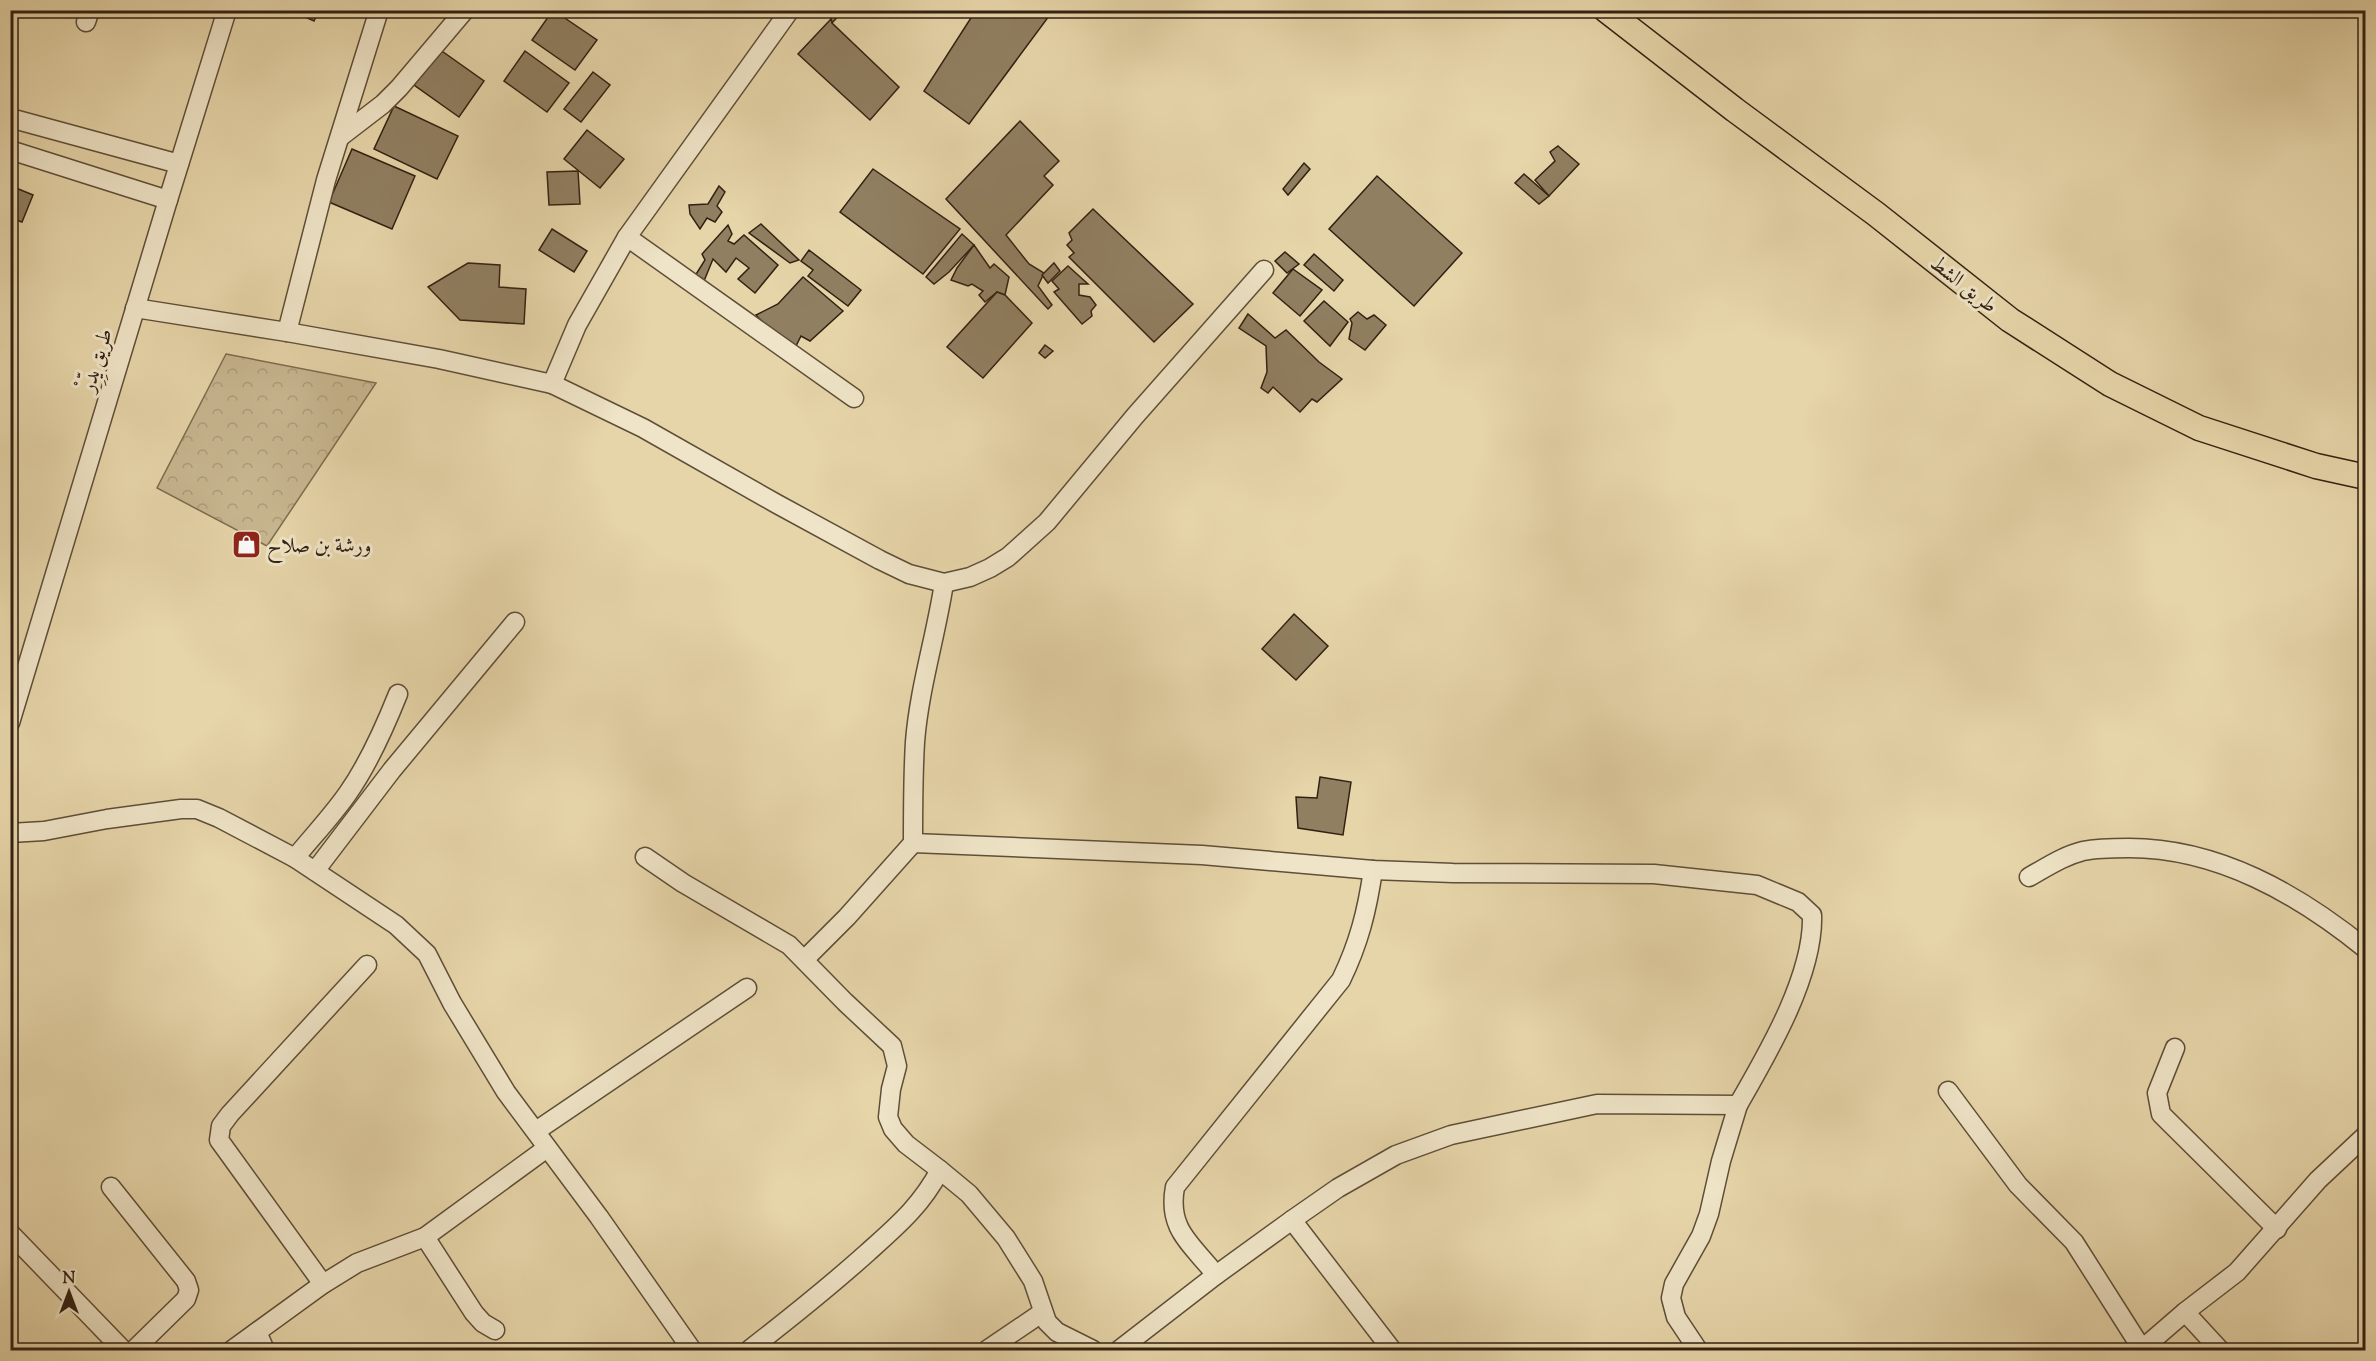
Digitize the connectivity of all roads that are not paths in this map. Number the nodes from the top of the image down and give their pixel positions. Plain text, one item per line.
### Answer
1 (228, 10) edge
2 (379, 10) edge
3 (465, 10) edge
4 (790, 10) edge
5 (1606, 10) edge
6 (10, 118) edge
7 (340, 137) junction
8 (10, 150) edge
9 (178, 164) junction
10 (168, 200) junction
11 (627, 237) junction
12 (1264, 270) dead end
13 (135, 308) junction
14 (287, 332) junction
15 (552, 384) junction
16 (854, 398) dead end
17 (2366, 477) edge
18 (944, 583) junction
19 (515, 622) dead end
20 (398, 694) dead end
21 (10, 723) edge
22 (10, 833) edge
23 (913, 843) junction
24 (645, 857) dead end
25 (295, 858) junction
26 (1373, 870) junction
27 (315, 871) junction
28 (2030, 877) dead end
29 (2366, 949) edge
30 (805, 959) junction
31 (367, 965) dead end
32 (747, 988) dead end
33 (2175, 1048) dead end
34 (1948, 1092) dead end
35 (1738, 1105) junction
36 (536, 1131) junction
37 (2366, 1136) edge
38 (548, 1148) junction
39 (940, 1170) junction
40 (111, 1187) dead end
41 (1292, 1220) junction
42 (2277, 1228) junction
43 (425, 1237) junction
44 (13, 1241) edge
45 (1216, 1275) junction
46 (323, 1284) junction
47 (1043, 1312) junction
48 (2185, 1312) junction
49 (495, 1330) dead end
50 (257, 1332) junction
51 (123, 1350) edge
52 (134, 1350) edge
53 (232, 1350) edge
54 (265, 1350) edge
55 (692, 1350) edge
56 (749, 1350) edge
57 (987, 1350) edge
58 (1094, 1350) edge
59 (1119, 1350) edge
60 (1392, 1350) edge
61 (1698, 1350) edge
62 (2141, 1350) edge
63 (2220, 1350) edge

1 - 9 street, طريق يِدِّرْ
2 - 7 street
3 - 7 street
4 - 11 street
5 - 17 main road, طريق الشط
6 - 9 street
7 - 14 street
8 - 10 street
9 - 10 street, طريق يِدِّرْ
10 - 13 street, طريق يِدِّرْ
11 - 15 street
11 - 16 street
12 - 18 street
13 - 14 street
13 - 21 street, طريق يِدِّرْ
14 - 15 street
15 - 18 street
18 - 23 street
19 - 27 street
20 - 25 street
22 - 25 street
23 - 26 street
23 - 30 street
24 - 30 street
25 - 27 street
26 - 35 street
26 - 45 street
27 - 36 street
28 - 29 street
30 - 39 street
31 - 46 street
32 - 36 street
33 - 42 street
34 - 62 street
35 - 41 street
35 - 61 street
36 - 38 street
37 - 42 street
38 - 43 street
38 - 55 street
39 - 47 street
39 - 56 street
40 - 52 street
41 - 45 street
41 - 60 street
42 - 48 street
43 - 46 street
43 - 49 street
44 - 51 street
45 - 59 street
46 - 50 street
47 - 57 street
47 - 58 street
48 - 62 street
48 - 63 street
50 - 53 street
50 - 54 street

